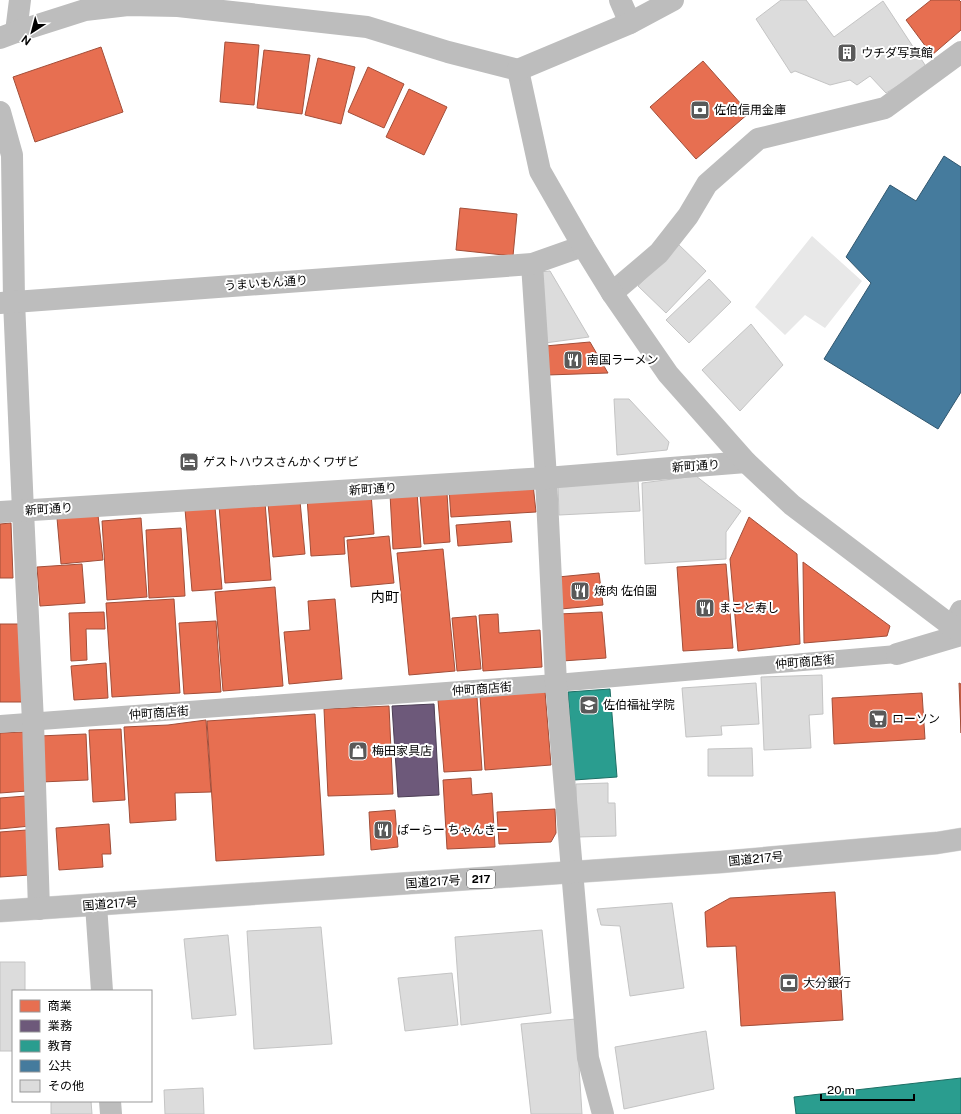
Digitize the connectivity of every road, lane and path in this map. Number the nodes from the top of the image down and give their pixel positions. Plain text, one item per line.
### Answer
1 (20, 0) edge
2 (620, 0) edge
3 (674, 0) edge
4 (199, 4) edge
5 (630, 23) junction
6 (8, 35) edge
7 (961, 52) edge
8 (518, 70) junction
9 (0, 112) edge
10 (583, 246) junction
11 (532, 264) junction
12 (612, 293) junction
13 (7, 302) edge
14 (746, 462) junction
15 (546, 478) junction
16 (23, 511) junction
17 (0, 512) edge
18 (959, 627) edge
19 (898, 654) joint
20 (556, 683) junction
21 (33, 722) junction
22 (0, 724) edge
23 (961, 839) edge
24 (573, 873) junction
25 (96, 905) junction
26 (39, 909) junction
27 (0, 911) edge
28 (102, 990) edge
29 (110, 1102) edge
30 (111, 1114) edge
31 (602, 1114) edge

1 - 6 main road
2 - 5 main road
3 - 5 main road
4 - 6 main road
4 - 8 main road
5 - 8 main road
7 - 12 main road
8 - 10 main road
9 - 13 main road
10 - 11 main road, うまいもん通り
10 - 12 main road
11 - 13 main road, うまいもん通り
11 - 15 main road
12 - 14 main road
13 - 16 main road
14 - 15 main road, 新町通り
14 - 18 main road
15 - 16 main road, 新町通り
15 - 20 main road
16 - 17 main road, 新町通り
16 - 21 main road
18 - 19 main road, 仲町商店街
19 - 20 street, 仲町商店街
20 - 21 street, 仲町商店街
20 - 24 main road
21 - 22 street, 仲町商店街
21 - 26 main road
23 - 24 main road, 国道217号 / 217
24 - 25 main road, 国道217号 / 217
24 - 31 main road
25 - 26 main road, 国道217号 / 217
25 - 28 main road
26 - 27 main road, 国道217号 / 217
29 - 30 main road

